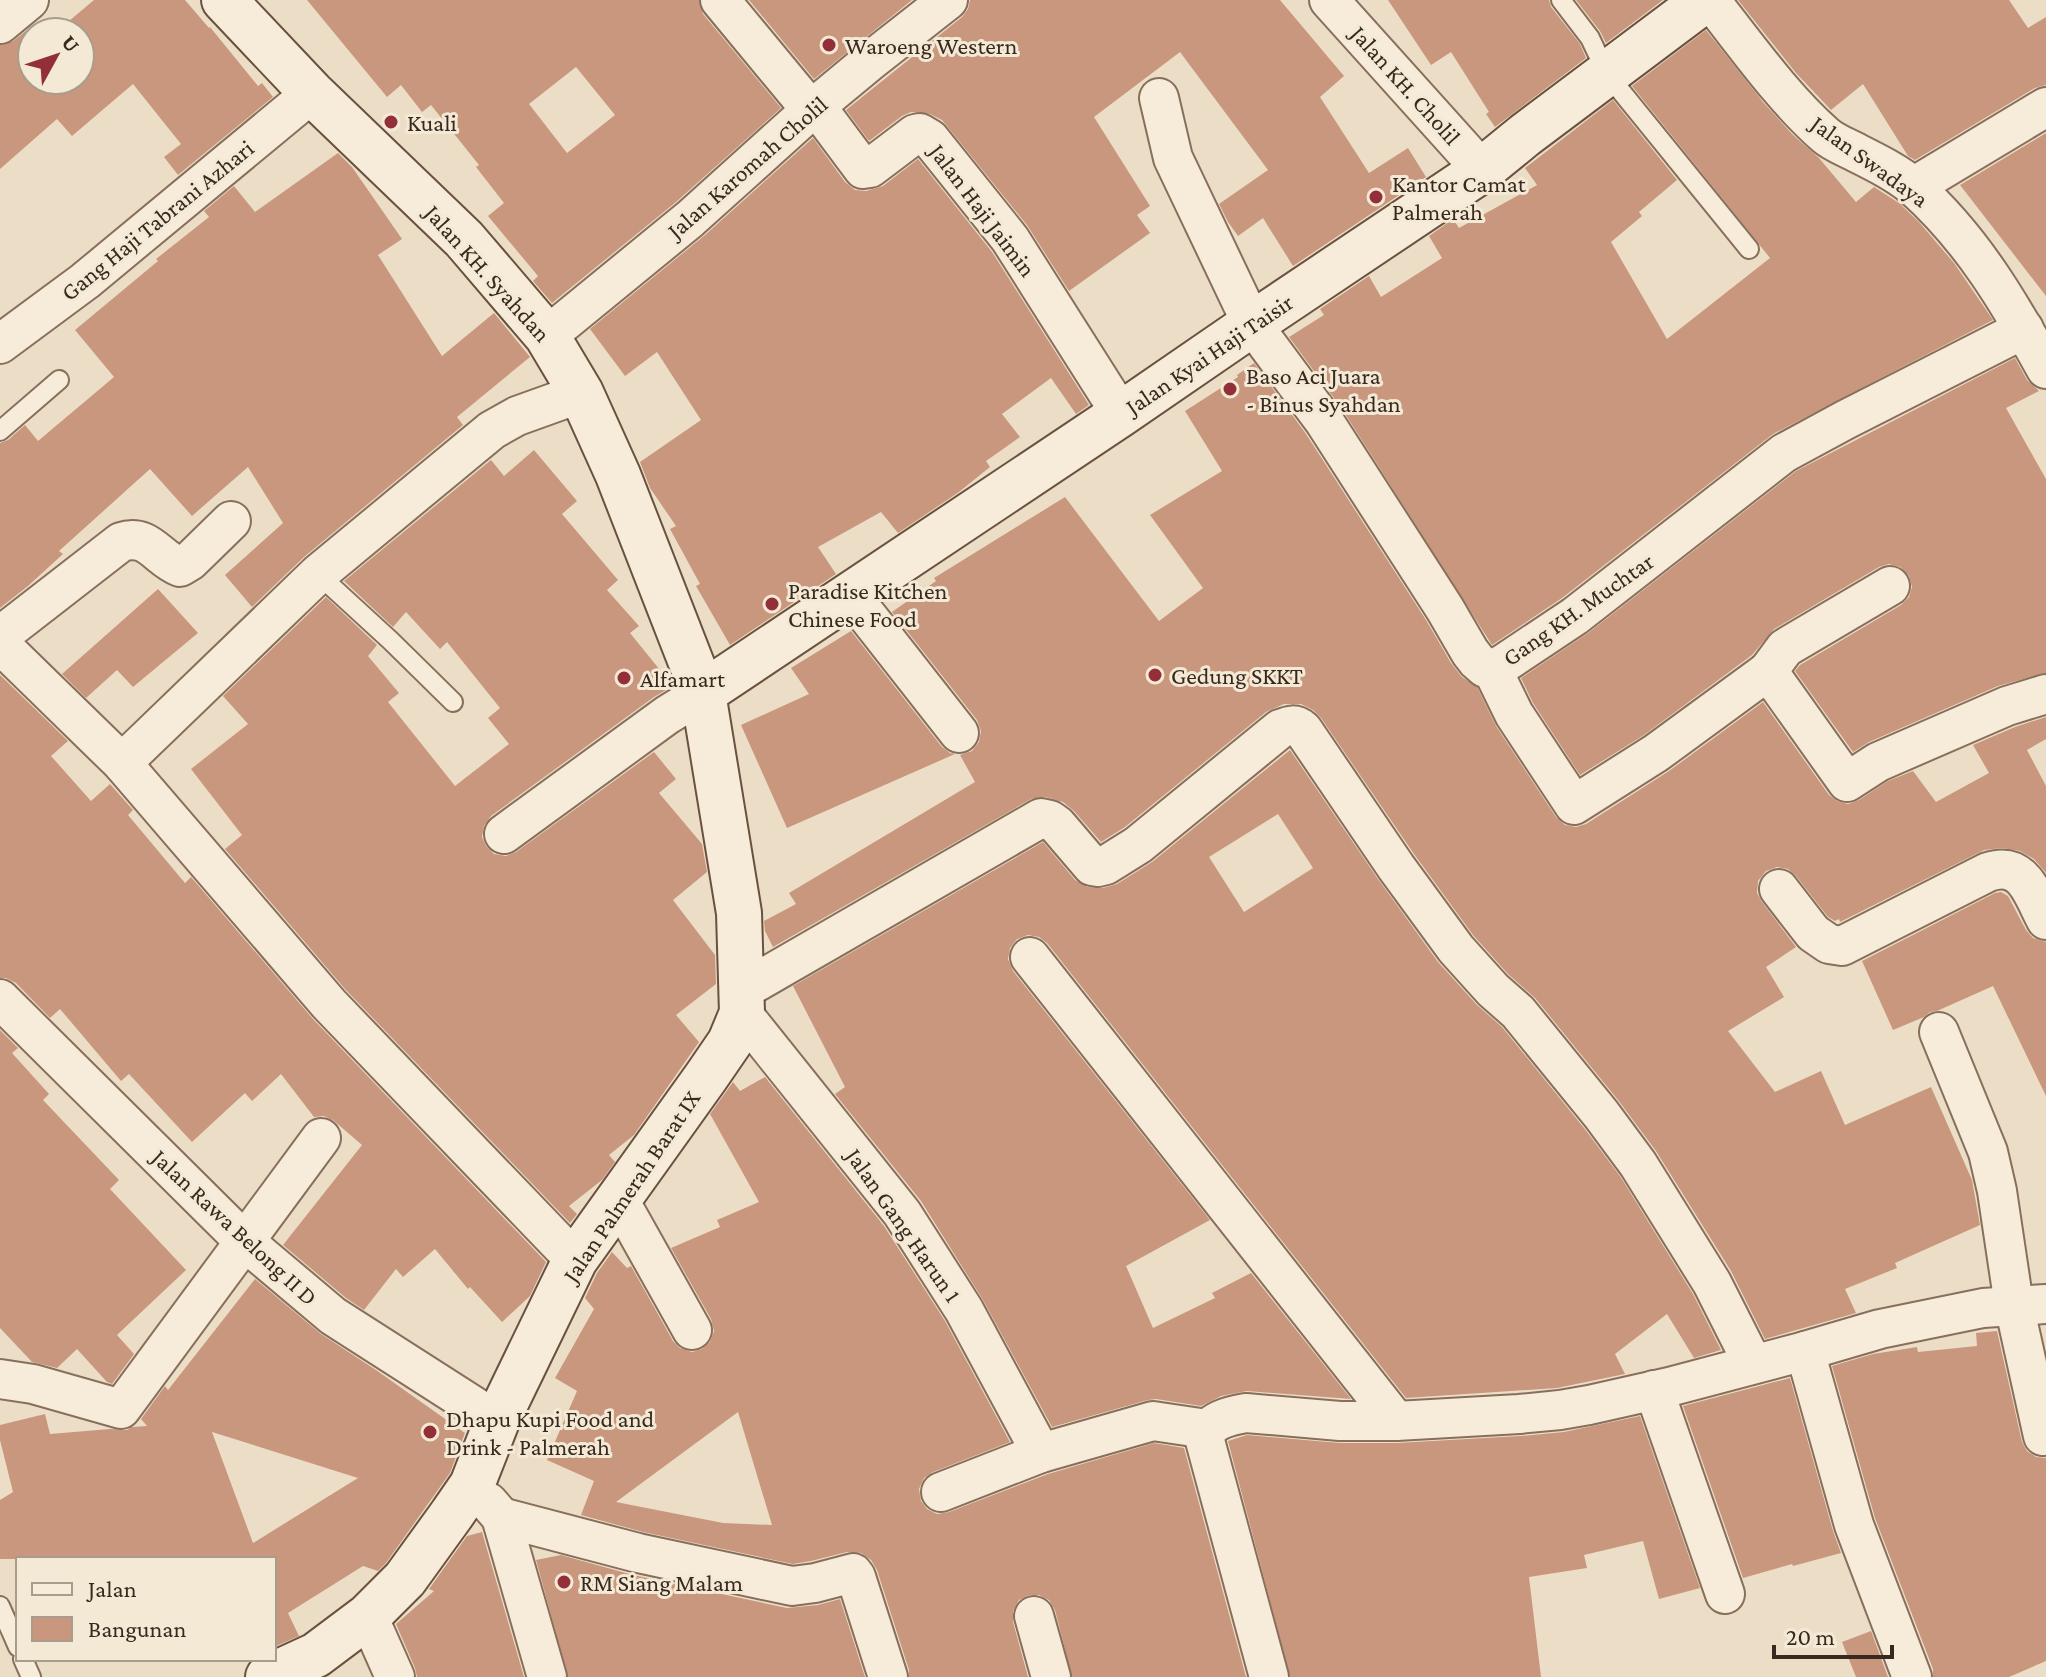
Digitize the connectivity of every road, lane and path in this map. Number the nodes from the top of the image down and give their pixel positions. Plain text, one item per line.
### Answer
1 (29, 0) edge
2 (224, 0) edge
3 (720, 0) edge
4 (948, 0) edge
5 (1329, 0) edge
6 (1561, 0) edge
7 (1708, 0) edge
8 (0, 24) edge
9 (1607, 74) junction
10 (312, 93) junction
11 (1159, 98) dead end
12 (2046, 107) edge
13 (814, 108) junction
14 (1482, 170) junction
15 (1913, 187) junction
16 (1749, 249) dead end
17 (1252, 324) junction
18 (2024, 329) junction
19 (547, 336) junction
20 (0, 344) edge
21 (2046, 369) edge
22 (59, 380) dead end
23 (581, 393) junction
24 (1121, 414) junction
25 (0, 431) edge
26 (231, 521) dead end
27 (318, 574) junction
28 (1890, 586) dead end
29 (850, 594) junction
30 (0, 636) edge
31 (0, 644) edge
32 (1492, 669) junction
33 (1768, 671) junction
34 (703, 693) junction
35 (2046, 694) edge
36 (453, 702) dead end
37 (959, 733) dead end
38 (122, 763) junction
39 (504, 834) dead end
40 (1779, 889) dead end
41 (2046, 920) edge
42 (1030, 957) dead end
43 (0, 999) edge
44 (742, 1002) junction
45 (1939, 1032) dead end
46 (321, 1138) dead end
47 (618, 1198) junction
48 (244, 1241) junction
49 (575, 1260) junction
50 (2030, 1304) edge
51 (692, 1330) dead end
52 (1805, 1351) junction
53 (1753, 1364) junction
54 (0, 1379) edge
55 (1654, 1390) junction
56 (497, 1421) junction
57 (1396, 1421) junction
58 (1207, 1429) junction
59 (2043, 1436) dead end
60 (1041, 1453) junction
61 (472, 1485) junction
62 (941, 1492) dead end
63 (501, 1517) junction
64 (1725, 1594) dead end
65 (0, 1606) edge
66 (368, 1616) junction
67 (1034, 1616) dead end
68 (16, 1642) edge
69 (268, 1677) edge
70 (395, 1677) edge
71 (547, 1677) edge
72 (888, 1677) edge
73 (1051, 1677) edge
74 (1269, 1677) edge
75 (1912, 1677) edge

1 - 8 street
2 - 10 street, Jalan KH. Syahdan
3 - 13 street
4 - 13 street, Jalan Karomah Cholil
5 - 14 street, Jalan KH. Cholil
6 - 9 lane
7 - 9 street, Jalan Kyai Haji Taisir
7 - 15 street, Jalan Swadaya
9 - 14 street, Jalan Kyai Haji Taisir
9 - 16 lane
10 - 19 street, Jalan KH. Syahdan
10 - 20 street, Gang Haji Tabrani Azhari
11 - 17 street, Gang KH. Muchtar
12 - 15 street
13 - 19 street, Jalan Karomah Cholil
13 - 24 street, Jalan Haji Jaimin
14 - 17 street, Jalan Kyai Haji Taisir
15 - 18 street, Jalan Swadaya
17 - 24 street, Jalan Kyai Haji Taisir
17 - 32 street, Gang KH. Muchtar
18 - 21 street, Jalan Swadaya
18 - 32 street, Gang KH. Muchtar
19 - 23 street, Jalan KH. Syahdan
22 - 25 lane
23 - 27 street
23 - 34 street, Jalan KH. Syahdan
24 - 29 street, Jalan Kyai Haji Taisir
26 - 30 street
27 - 36 lane
27 - 38 street
28 - 33 street
29 - 34 street, Jalan Kyai Haji Taisir
29 - 37 street
31 - 38 street
32 - 33 street
33 - 35 street
34 - 39 street
34 - 44 street, Jalan Palmerah Barat IX
38 - 49 street
40 - 41 street
42 - 57 street
43 - 48 street, Jalan Rawa Belong II D
44 - 47 street, Jalan Palmerah Barat IX
44 - 53 street
44 - 60 street, Jalan Gang Harun 1
45 - 50 street
46 - 48 street
47 - 49 street, Jalan Palmerah Barat IX
47 - 51 street
48 - 54 street
48 - 56 street, Jalan Rawa Belong II D
49 - 56 street, Jalan Palmerah Barat IX
50 - 52 street
50 - 59 street
52 - 53 street
52 - 75 street
53 - 55 street
55 - 57 street
55 - 64 street
56 - 61 street, Jalan Palmerah Barat IX
57 - 58 street
58 - 60 street
58 - 74 street
60 - 62 street
61 - 63 street
61 - 66 street, Jalan Palmerah Barat IX
63 - 71 street
63 - 72 street
65 - 68 lane
66 - 69 street, Jalan Palmerah Barat IX
66 - 70 street
67 - 73 street

